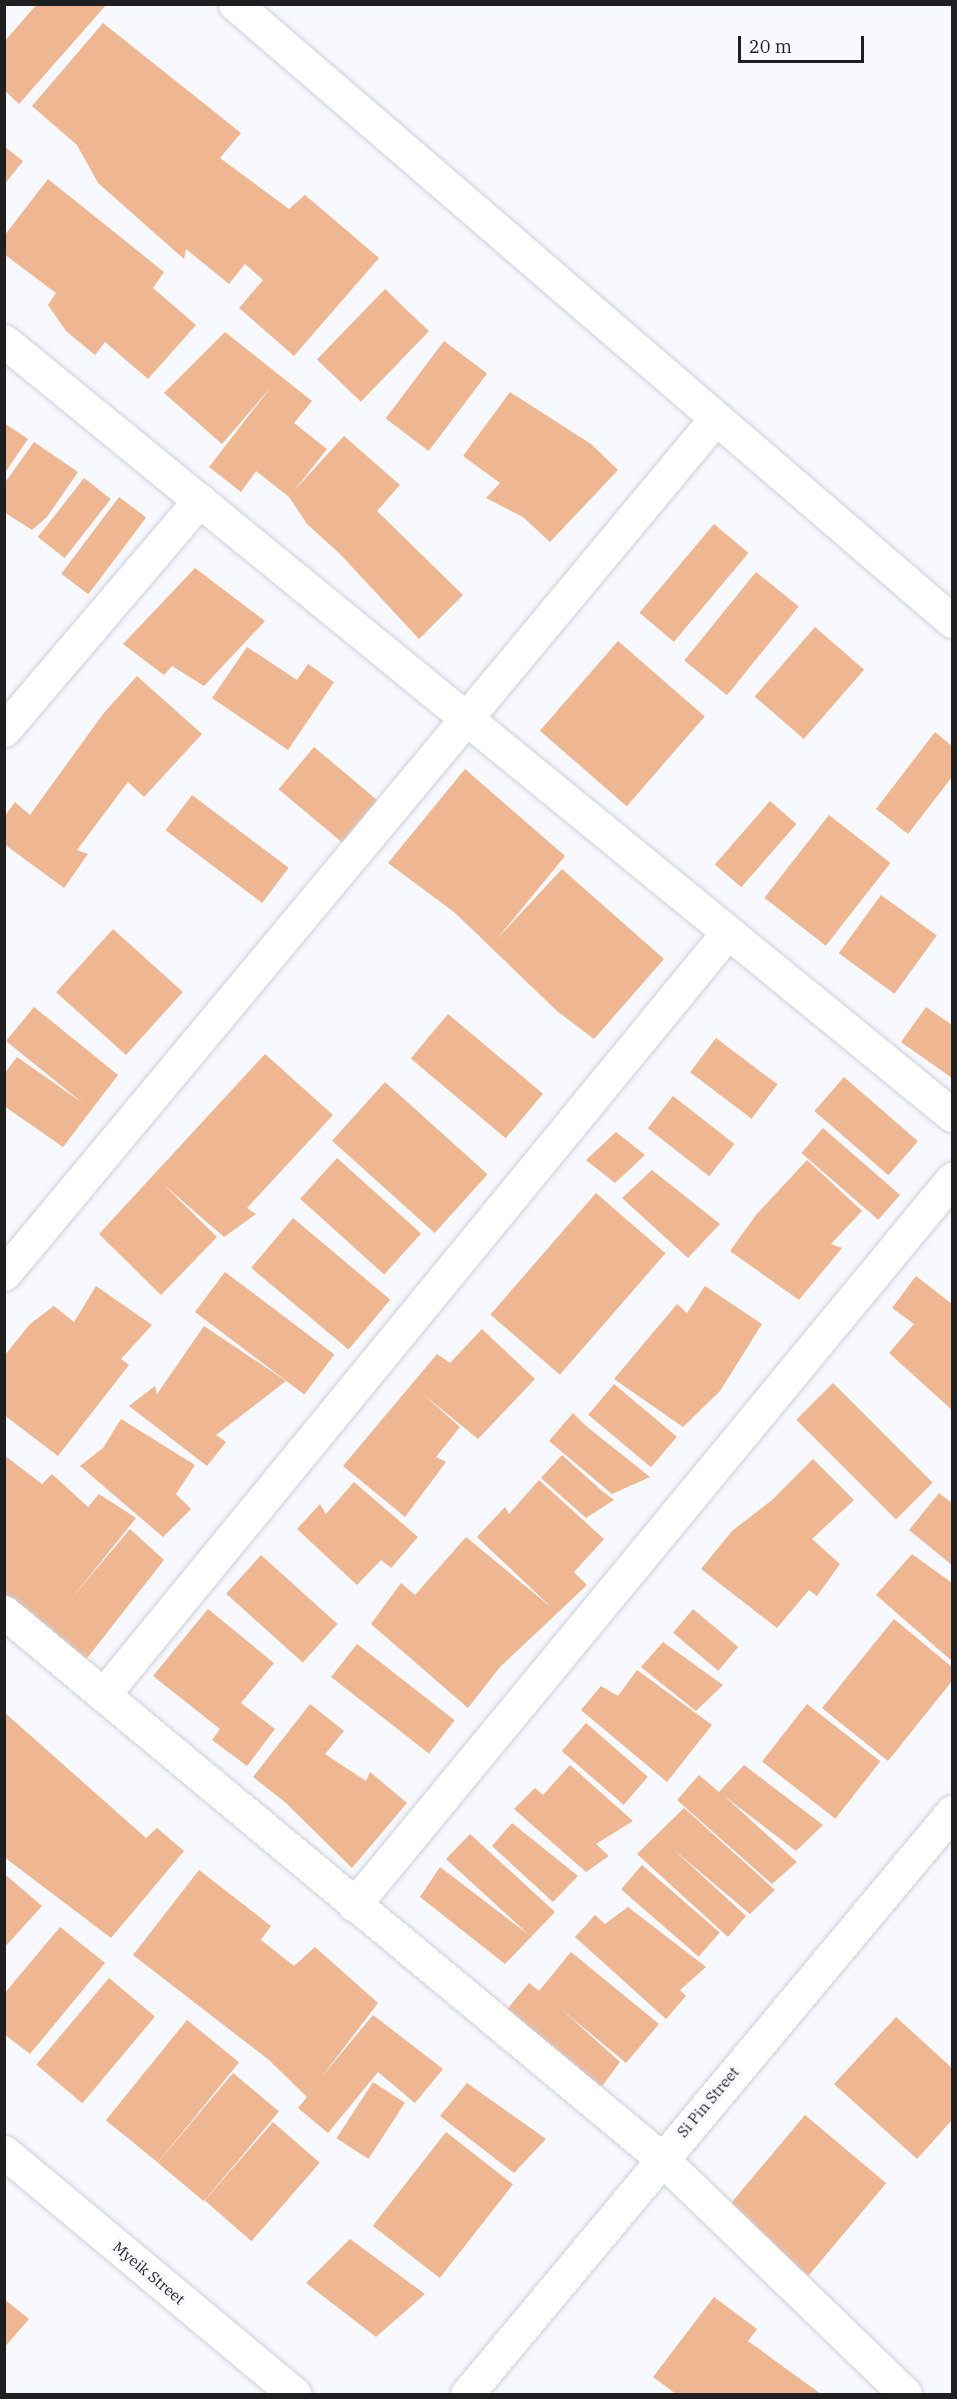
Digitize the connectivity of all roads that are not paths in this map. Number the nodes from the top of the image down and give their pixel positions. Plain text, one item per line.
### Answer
1 (235, 4) edge
2 (4, 341) edge
3 (715, 419) junction
4 (200, 500) junction
5 (952, 621) edge
6 (468, 719) junction
7 (4, 730) edge
8 (728, 932) junction
9 (952, 1115) edge
10 (952, 1179) edge
11 (4, 1274) edge
12 (4, 1612) edge
13 (103, 1695) junction
14 (952, 1812) edge
15 (354, 1905) junction
16 (4, 2152) edge
17 (661, 2158) junction
18 (294, 2394) edge
19 (467, 2394) edge
20 (905, 2394) edge

1 - 3 street
2 - 4 street
3 - 5 street
3 - 6 street
4 - 6 street
4 - 7 street
6 - 8 street
6 - 11 street
8 - 9 street
8 - 13 street
10 - 15 street
12 - 13 street
13 - 15 street
14 - 17 street, Si Pin Street
15 - 17 street
16 - 18 street, Myeik Street
17 - 19 street, Si Pin Street
17 - 20 street

